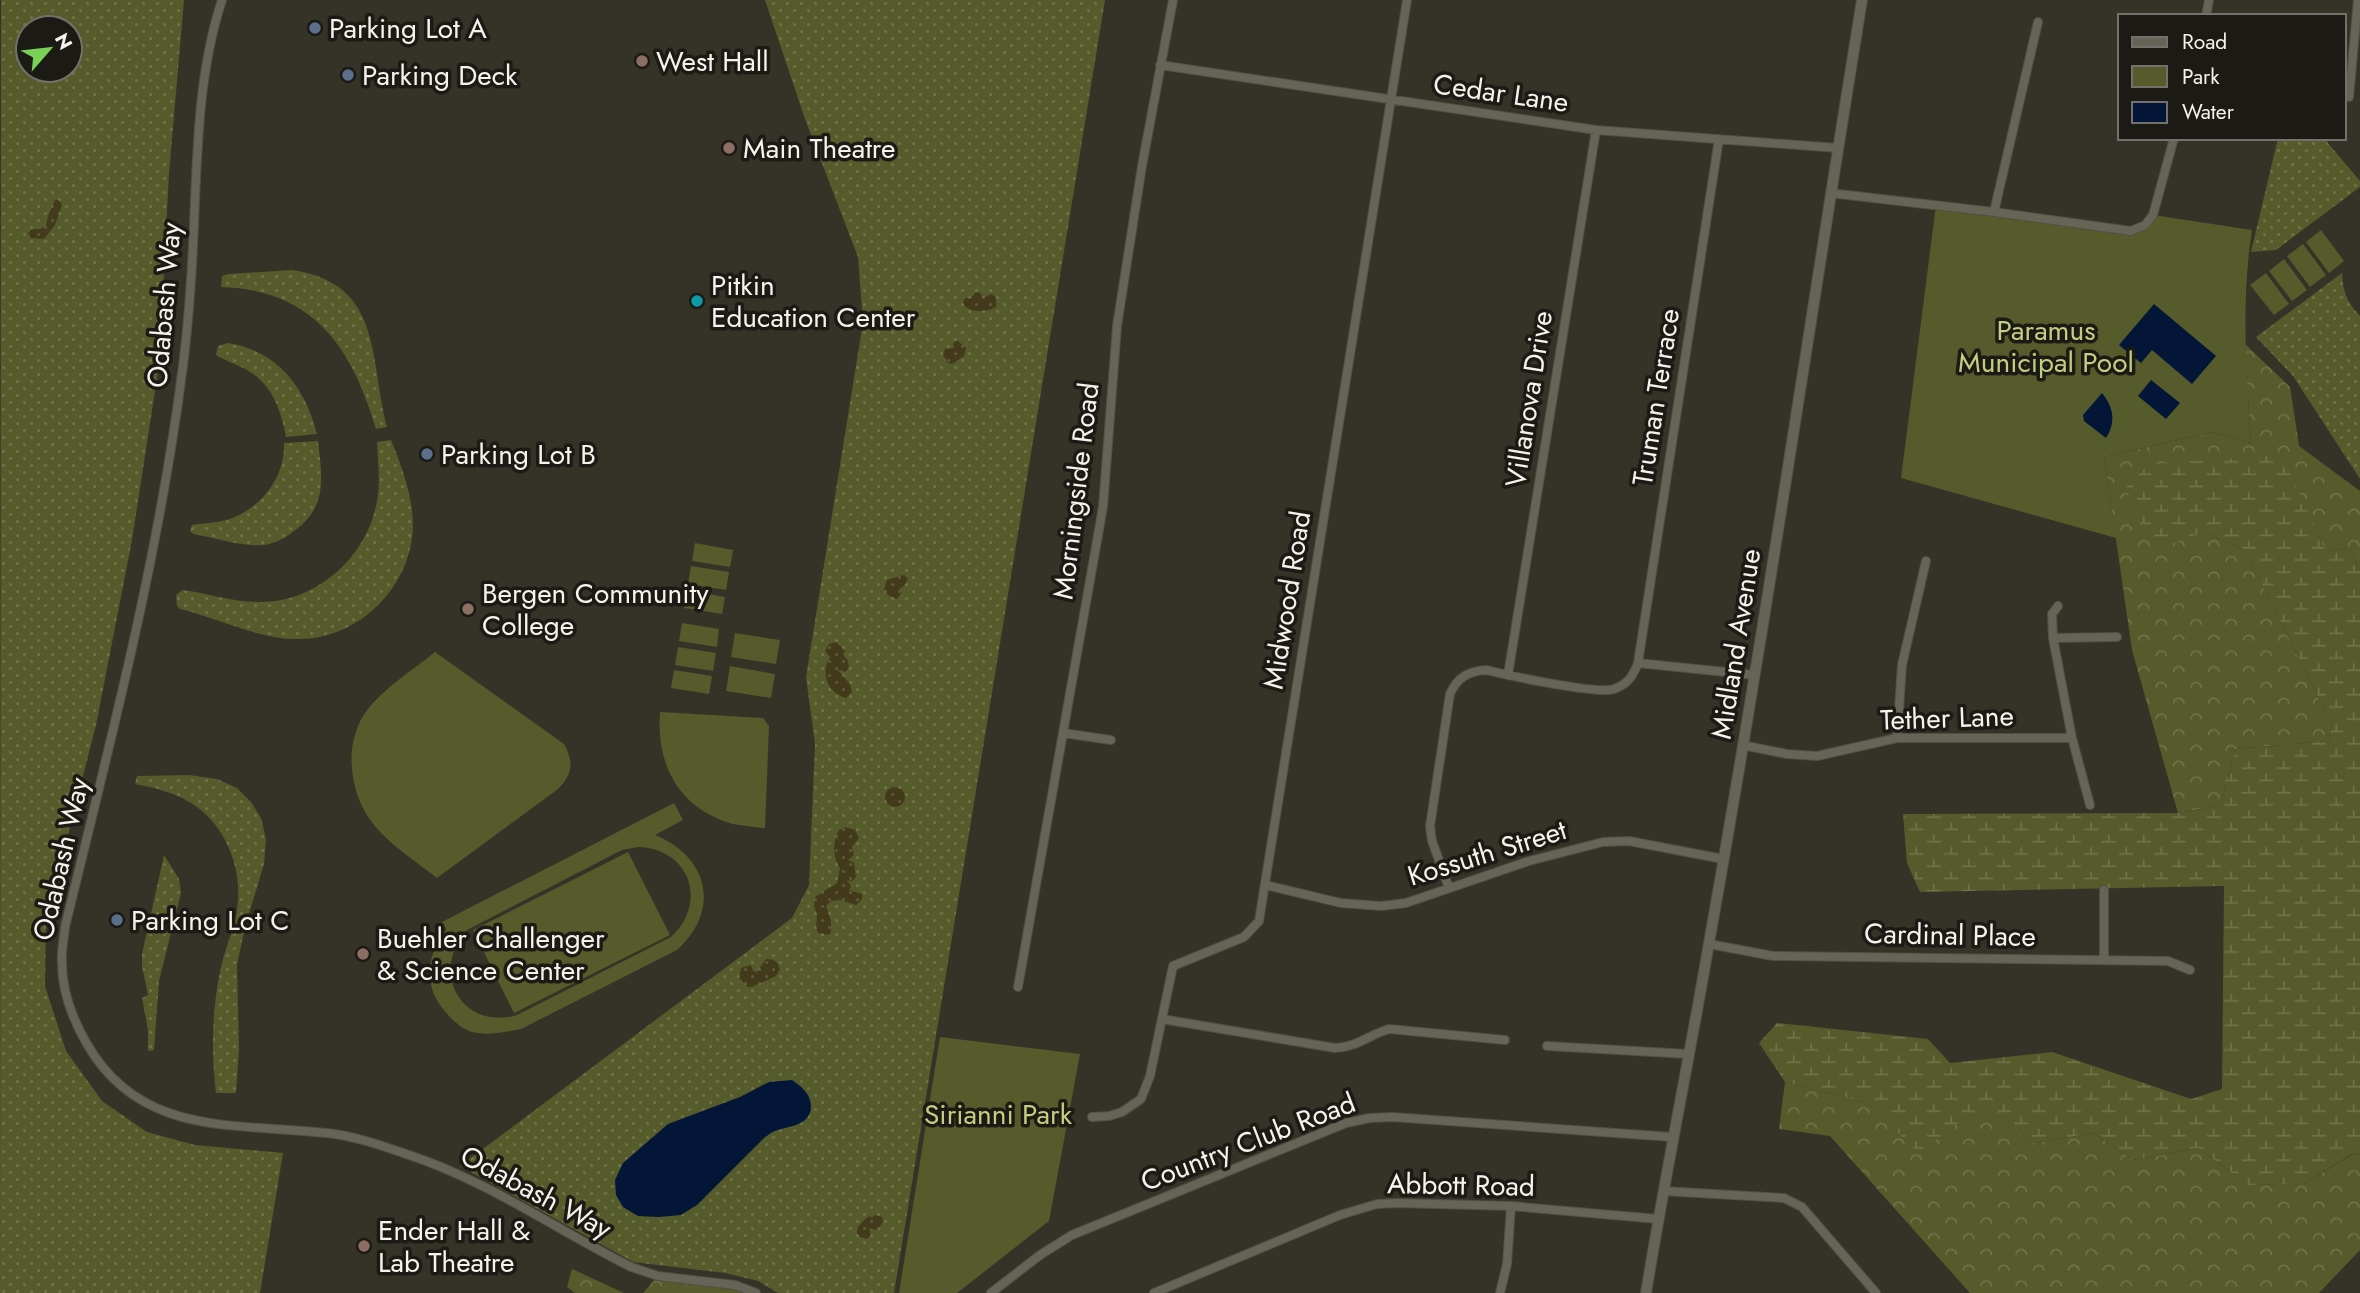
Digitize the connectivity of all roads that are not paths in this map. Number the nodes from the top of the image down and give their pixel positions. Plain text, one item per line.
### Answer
1 (221, 0) edge
2 (1173, 0) edge
3 (1407, 0) edge
4 (1862, 0) edge
5 (2358, 0) edge
6 (2038, 22) dead end
7 (1160, 65) junction
8 (2349, 97) dead end
9 (1391, 100) junction
10 (1595, 130) junction
11 (1719, 139) junction
12 (2173, 140) edge
13 (1838, 148) junction
14 (1830, 193) junction
15 (1994, 212) junction
16 (1926, 561) dead end
17 (2058, 606) dead end
18 (2117, 637) dead end
19 (2053, 638) junction
20 (1638, 663) junction
21 (1508, 675) junction
22 (1754, 676) junction
23 (1063, 733) junction
24 (2072, 737) junction
25 (1897, 738) junction
26 (1111, 740) dead end
27 (1742, 745) junction
28 (2090, 805) dead end
29 (1723, 859) junction
30 (1265, 885) junction
31 (1449, 888) junction
32 (2104, 890) dead end
33 (1709, 944) junction
34 (2104, 960) junction
35 (2190, 970) dead end
36 (1017, 987) dead end
37 (1162, 1018) junction
38 (1505, 1040) dead end
39 (1547, 1046) dead end
40 (1688, 1054) junction
41 (1092, 1117) dead end
42 (1672, 1137) junction
43 (1663, 1191) junction
44 (1511, 1206) junction
45 (1658, 1219) junction
46 (756, 1293) edge
47 (991, 1293) edge
48 (1154, 1293) edge
49 (1500, 1293) edge
50 (1646, 1293) edge
51 (1877, 1293) edge

1 - 46 street, Odabash Way
2 - 7 street, Morningside Road
3 - 9 street, Midwood Road
4 - 13 street, Midland Avenue
5 - 8 street
6 - 15 street
7 - 9 street, Cedar Lane
7 - 23 street, Morningside Road
9 - 10 street, Cedar Lane
9 - 30 street, Midwood Road
10 - 11 street, Cedar Lane
10 - 21 street, Villanova Drive
11 - 13 street, Cedar Lane
11 - 20 street, Truman Terrace
12 - 15 street
13 - 14 street, Midland Avenue
14 - 15 street
14 - 22 street, Midland Avenue
16 - 25 street
17 - 19 street
18 - 19 street
19 - 24 street
20 - 21 street
20 - 22 street
21 - 31 street
22 - 27 street, Midland Avenue
23 - 26 street
23 - 36 street, Morningside Road
24 - 25 street, Tether Lane
24 - 28 street
25 - 27 street, Tether Lane
27 - 29 street, Midland Avenue
29 - 31 street, Kossuth Street
29 - 33 street, Midland Avenue
30 - 31 street, Kossuth Street
30 - 37 street, Midwood Road
32 - 34 street
33 - 34 street, Cardinal Place
33 - 40 street, Midland Avenue
34 - 35 street, Cardinal Place
37 - 38 street
37 - 41 street, Midwood Road
39 - 40 street
40 - 42 street, Midland Avenue
42 - 43 street, Midland Avenue
42 - 47 street, Country Club Road
43 - 45 street, Midland Avenue
43 - 51 street
44 - 45 street, Abbott Road
44 - 48 street, Abbott Road
44 - 49 street
45 - 50 street, Midland Avenue

